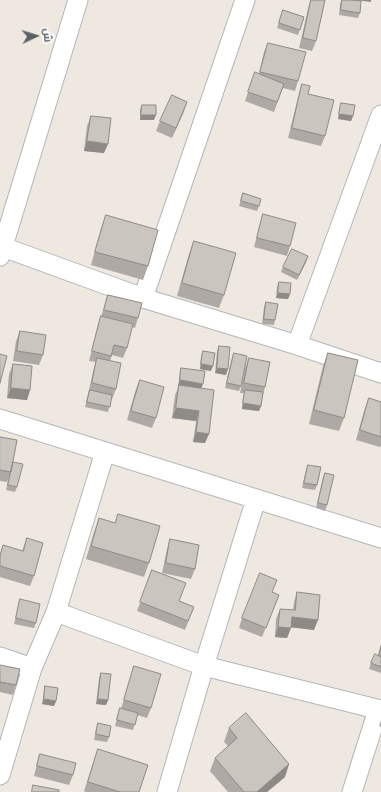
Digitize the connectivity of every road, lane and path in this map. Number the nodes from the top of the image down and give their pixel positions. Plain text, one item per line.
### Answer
1 (78, 0) edge
2 (246, 0) edge
3 (381, 115) edge
4 (1, 251) edge
5 (143, 298) junction
6 (297, 345) junction
7 (381, 373) edge
8 (0, 418) edge
9 (105, 452) junction
10 (256, 499) junction
11 (381, 538) edge
12 (56, 612) junction
13 (0, 657) edge
14 (204, 666) junction
15 (32, 668) junction
16 (380, 710) edge
17 (0, 775) edge
18 (168, 792) edge
19 (352, 792) edge

1 - 4 street
2 - 5 street
3 - 6 street
4 - 5 street
5 - 6 street
6 - 7 street
8 - 9 street
9 - 10 street
9 - 12 street
10 - 11 street
10 - 14 street
12 - 14 street
12 - 15 street
13 - 15 street
14 - 16 street
14 - 18 street
15 - 17 street
16 - 19 street

